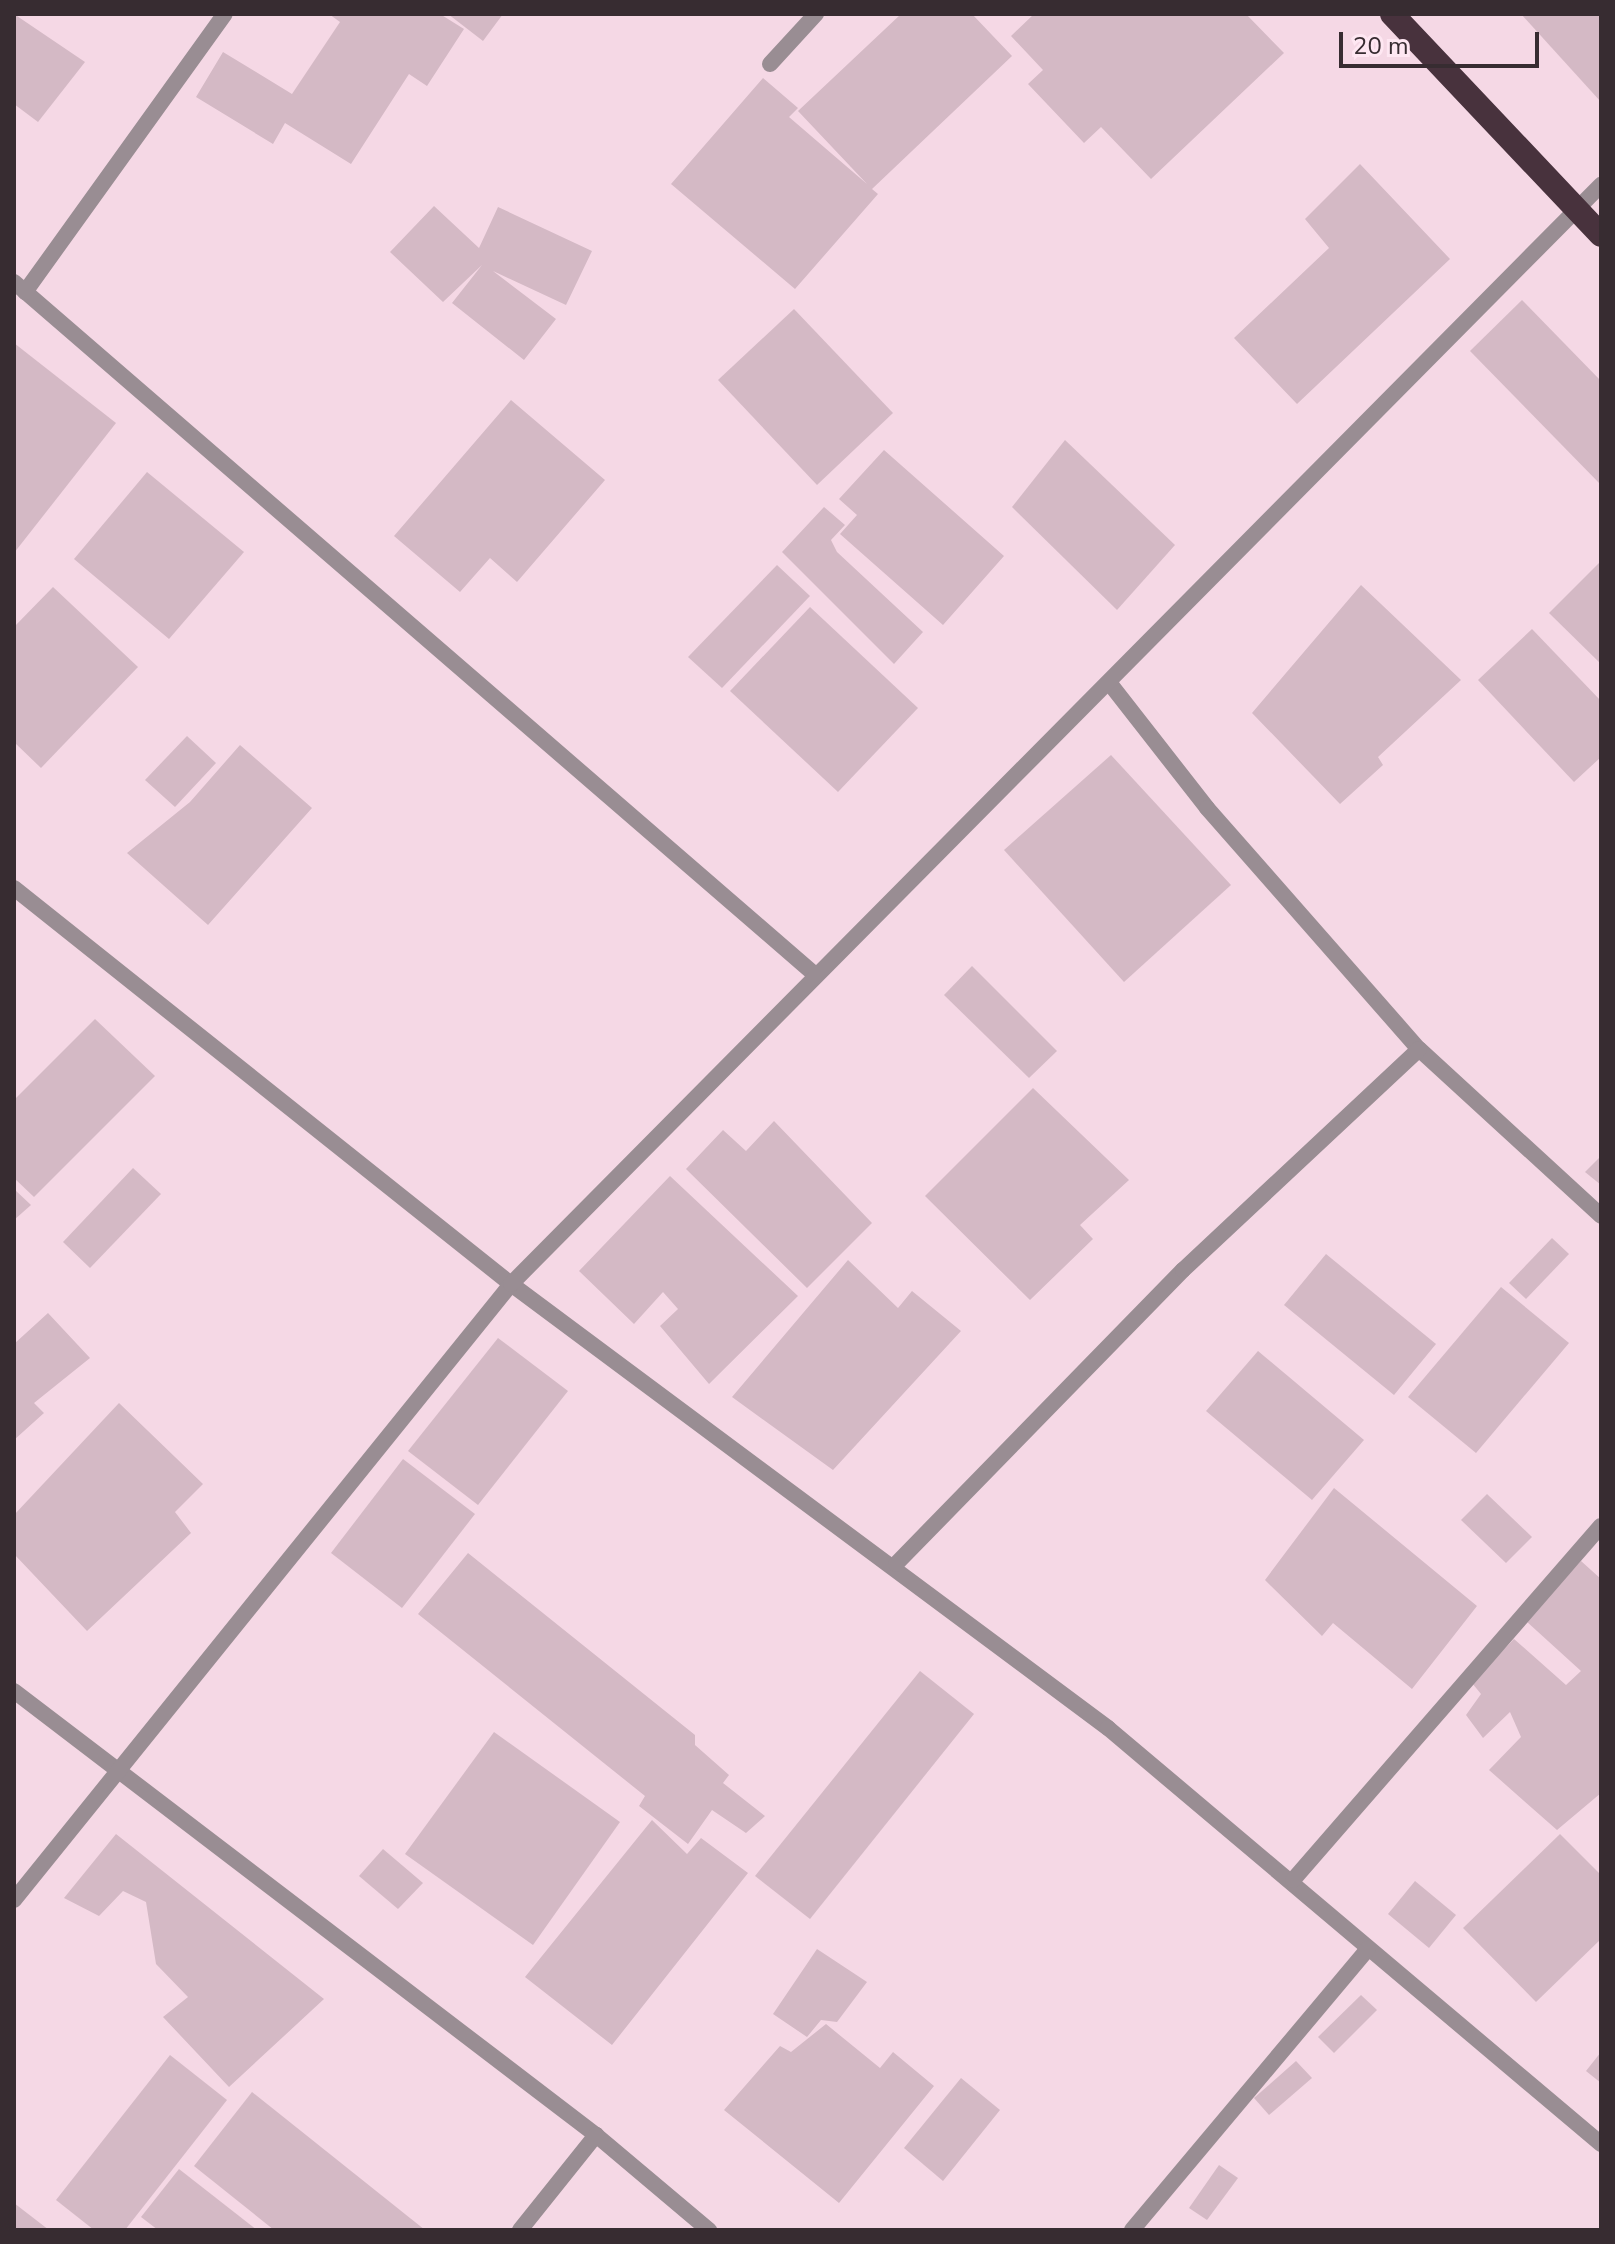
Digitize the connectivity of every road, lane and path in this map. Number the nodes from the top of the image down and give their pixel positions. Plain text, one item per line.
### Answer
1 (225, 14) edge
2 (816, 14) edge
3 (1392, 14) edge
4 (770, 64) dead end
5 (1601, 185) edge
6 (1575, 208) junction
7 (1601, 235) edge
8 (20, 287) edge
9 (1111, 685) junction
10 (14, 888) edge
11 (813, 973) junction
12 (1419, 1049) junction
13 (1601, 1216) edge
14 (511, 1284) junction
15 (1601, 1526) edge
16 (896, 1564) junction
17 (14, 1691) edge
18 (114, 1769) junction
19 (1293, 1880) junction
20 (14, 1900) edge
21 (1368, 1949) junction
22 (596, 2135) junction
23 (1601, 2144) edge
24 (520, 2230) edge
25 (709, 2230) edge
26 (1132, 2230) edge

1 - 8 street
2 - 4 street
3 - 6 highway
5 - 6 street
6 - 7 highway
6 - 9 street
8 - 11 street
9 - 11 street
9 - 12 street
10 - 14 street
11 - 14 street
12 - 13 street
12 - 16 street
14 - 16 street
14 - 18 street
15 - 19 street
16 - 19 street
17 - 18 street
18 - 20 street
18 - 22 street
19 - 21 street
21 - 23 street
21 - 26 street
22 - 24 street
22 - 25 street

